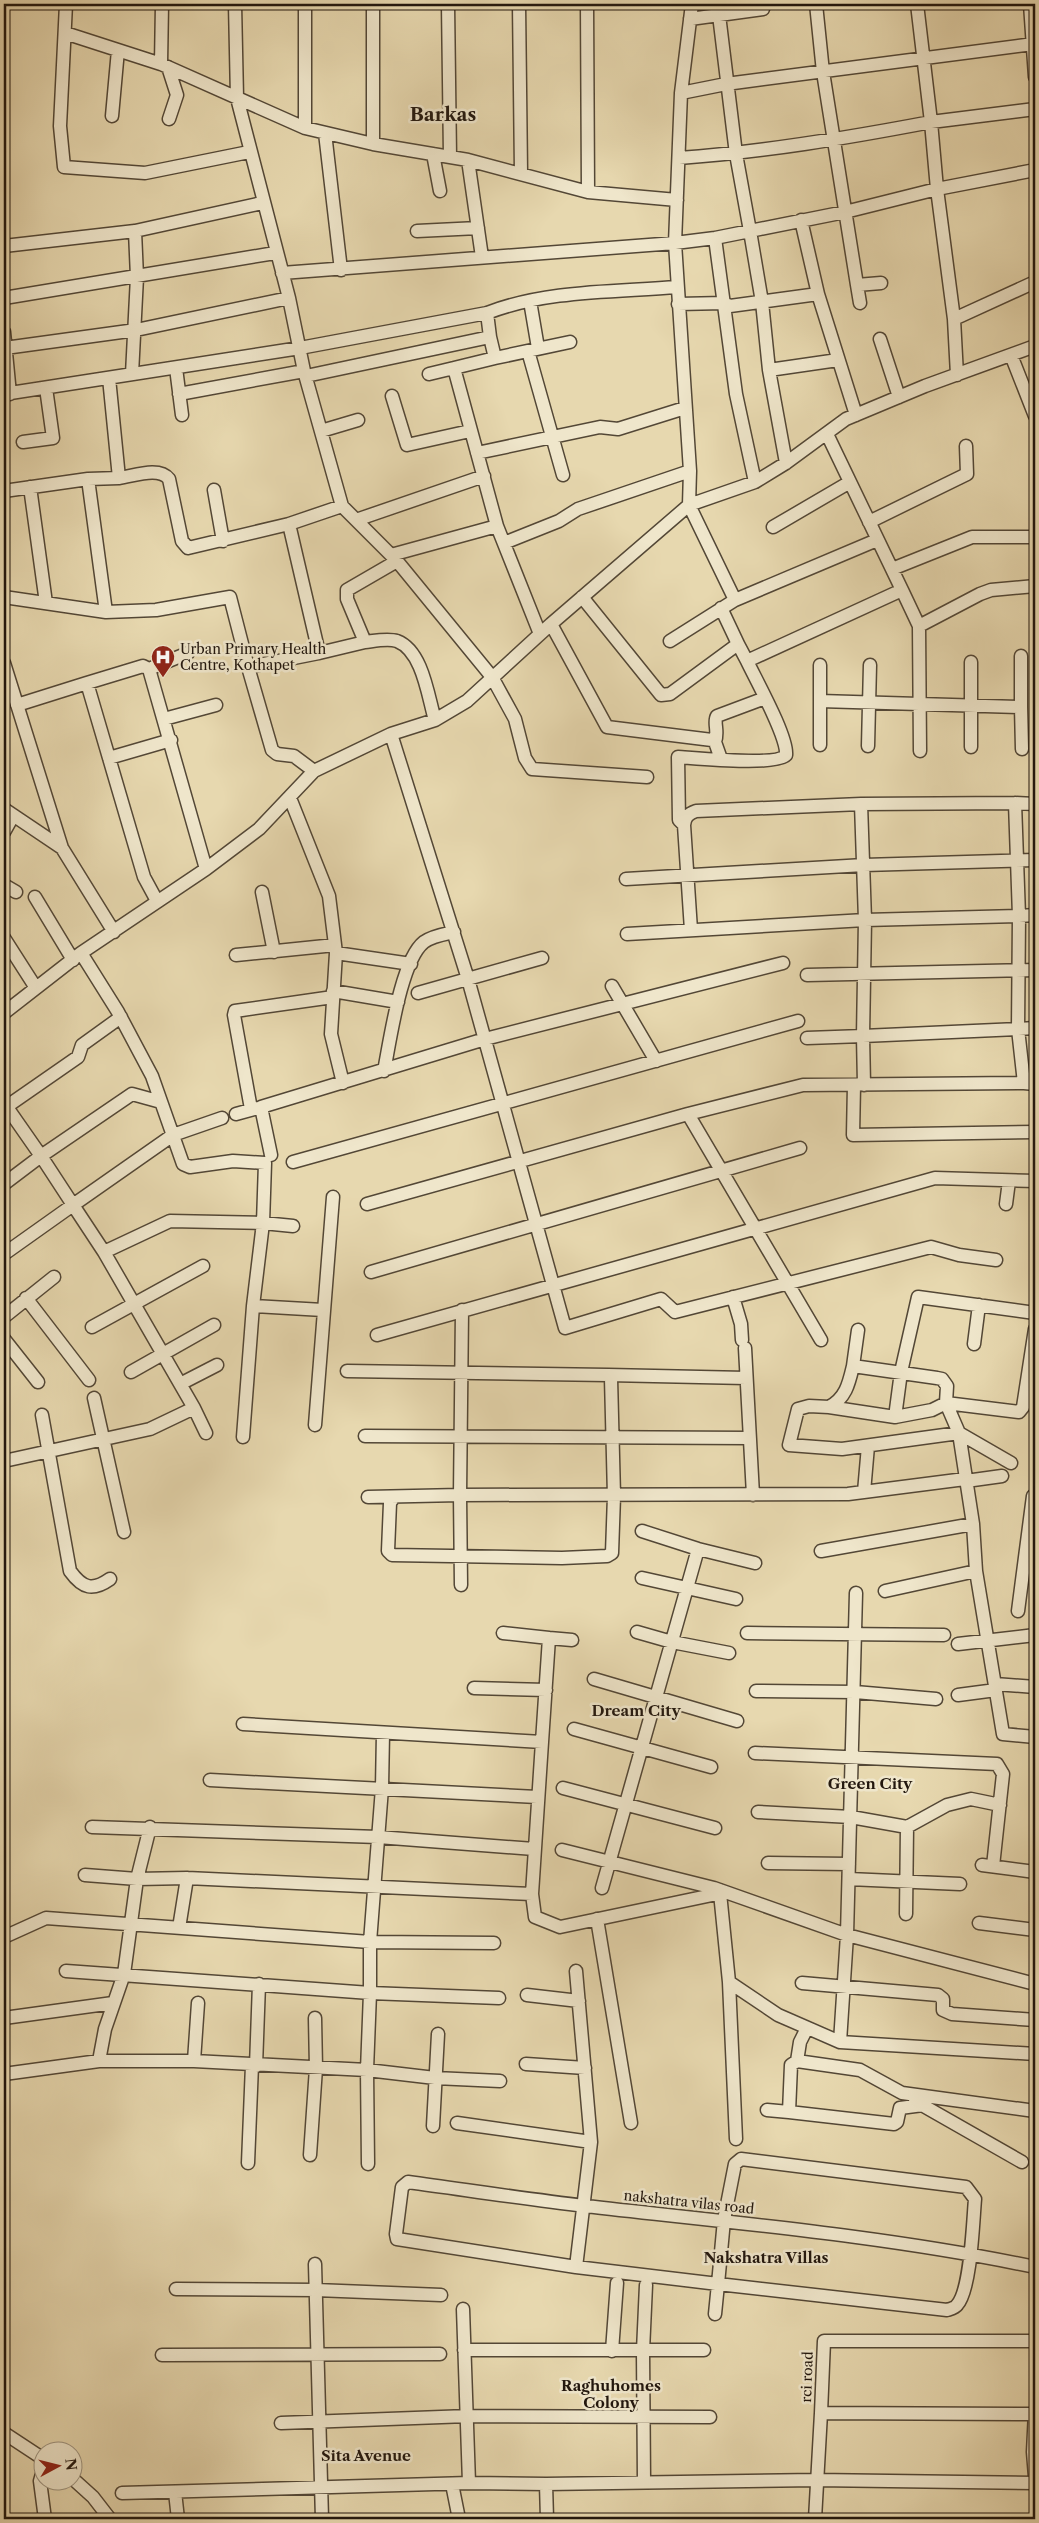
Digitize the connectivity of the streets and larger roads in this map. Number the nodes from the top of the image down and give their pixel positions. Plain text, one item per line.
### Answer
1 (66, 4) edge
2 (162, 4) edge
3 (235, 4) edge
4 (305, 4) edge
5 (373, 4) edge
6 (448, 4) edge
7 (519, 4) edge
8 (587, 4) edge
9 (692, 4) edge
10 (762, 4) edge
11 (816, 4) edge
12 (917, 4) edge
13 (1030, 4) edge
14 (719, 15) junction
15 (690, 18) junction
16 (65, 32) junction
17 (1033, 44) junction
18 (118, 50) junction
19 (924, 58) junction
20 (165, 66) junction
21 (823, 72) junction
22 (1035, 77) edge
23 (726, 84) junction
24 (681, 93) junction
25 (237, 98) junction
26 (1035, 109) edge
27 (112, 116) dead end
28 (169, 119) dead end
29 (930, 122) junction
30 (305, 128) junction
31 (325, 133) junction
32 (833, 141) junction
33 (373, 144) junction
34 (249, 152) junction
35 (432, 154) junction
36 (736, 154) junction
37 (450, 157) junction
38 (678, 158) junction
39 (468, 160) junction
40 (1035, 170) edge
41 (521, 173) junction
42 (937, 189) junction
43 (440, 191) dead end
44 (588, 192) junction
45 (677, 200) junction
46 (262, 203) junction
47 (844, 212) junction
48 (801, 220) junction
49 (478, 228) junction
50 (135, 231) junction
51 (750, 231) junction
52 (417, 232) dead end
53 (715, 238) junction
54 (675, 243) junction
55 (4, 246) edge
56 (275, 253) junction
57 (482, 256) junction
58 (341, 270) junction
59 (282, 273) junction
60 (137, 277) junction
61 (1035, 282) edge
62 (880, 283) dead end
63 (857, 285) junction
64 (676, 287) junction
65 (818, 294) junction
66 (4, 298) edge
67 (289, 298) junction
68 (530, 301) junction
69 (762, 302) junction
70 (724, 303) junction
71 (860, 303) dead end
72 (678, 304) junction
73 (487, 314) junction
74 (954, 319) junction
75 (136, 330) junction
76 (4, 332) edge
77 (490, 337) junction
78 (880, 339) dead end
79 (570, 342) dead end
80 (1035, 346) edge
81 (5, 348) junction
82 (300, 348) junction
83 (533, 349) junction
84 (1011, 355) junction
85 (495, 358) junction
86 (838, 360) junction
87 (176, 368) junction
88 (454, 368) junction
89 (769, 370) junction
90 (132, 374) junction
91 (305, 374) junction
92 (429, 374) dead end
93 (957, 374) junction
94 (109, 378) junction
95 (46, 388) junction
96 (7, 394) edge
97 (179, 394) junction
98 (392, 396) dead end
99 (899, 396) junction
100 (685, 408) junction
101 (182, 415) dead end
102 (856, 415) junction
103 (1035, 416) edge
104 (358, 420) dead end
105 (321, 431) junction
106 (470, 431) junction
107 (827, 434) junction
108 (554, 438) junction
109 (23, 442) dead end
110 (966, 446) dead end
111 (477, 453) junction
112 (786, 463) junction
113 (690, 471) junction
114 (484, 476) junction
115 (563, 476) dead end
116 (119, 478) junction
117 (88, 479) junction
118 (755, 482) junction
119 (850, 482) junction
120 (30, 488) junction
121 (4, 490) edge
122 (214, 490) dead end
123 (689, 505) junction
124 (342, 506) junction
125 (356, 520) junction
126 (869, 522) junction
127 (289, 524) junction
128 (497, 526) junction
129 (773, 527) dead end
130 (1035, 536) edge
131 (877, 540) junction
132 (223, 541) junction
133 (504, 543) junction
134 (394, 558) junction
135 (892, 569) junction
136 (1035, 586) edge
137 (902, 590) junction
138 (582, 597) junction
139 (4, 598) edge
140 (735, 600) junction
141 (46, 603) junction
142 (721, 608) junction
143 (106, 612) junction
144 (551, 624) junction
145 (920, 626) junction
146 (540, 634) junction
147 (670, 641) dead end
148 (365, 642) junction
149 (738, 644) junction
150 (188, 653) dead end
151 (319, 653) junction
152 (1021, 656) dead end
153 (748, 661) junction
154 (970, 662) dead end
155 (820, 665) dead end
156 (870, 665) dead end
157 (248, 667) junction
158 (4, 668) edge
159 (149, 669) junction
160 (492, 677) junction
161 (87, 683) junction
162 (765, 698) junction
163 (820, 701) junction
164 (869, 702) junction
165 (922, 704) junction
166 (17, 705) junction
167 (216, 705) dead end
168 (971, 705) junction
169 (1021, 707) junction
170 (164, 718) junction
171 (435, 720) junction
172 (391, 734) junction
173 (171, 740) junction
174 (715, 742) junction
175 (820, 745) dead end
176 (868, 746) dead end
177 (971, 747) dead end
178 (1022, 749) dead end
179 (920, 751) dead end
180 (109, 758) junction
181 (721, 759) junction
182 (314, 771) junction
183 (647, 777) dead end
184 (290, 798) junction
185 (1015, 803) junction
186 (861, 804) junction
187 (1035, 804) edge
188 (9, 813) edge
189 (684, 825) junction
190 (4, 832) edge
191 (62, 848) junction
192 (1018, 859) junction
193 (1035, 860) edge
194 (864, 865) junction
195 (206, 869) junction
196 (688, 874) junction
197 (626, 879) dead end
198 (4, 885) edge
199 (16, 892) dead end
200 (262, 892) dead end
201 (35, 898) dead end
202 (158, 901) junction
203 (1035, 915) edge
204 (1019, 916) junction
205 (865, 920) junction
206 (690, 930) junction
207 (114, 932) junction
208 (454, 932) junction
209 (627, 934) dead end
210 (4, 938) edge
211 (336, 949) junction
212 (274, 952) junction
213 (236, 955) dead end
214 (77, 956) junction
215 (542, 958) dead end
216 (783, 963) dead end
217 (410, 964) junction
218 (1035, 970) edge
219 (1018, 971) junction
220 (863, 974) junction
221 (807, 975) dead end
222 (468, 979) junction
223 (612, 986) dead end
224 (36, 988) junction
225 (418, 993) dead end
226 (333, 994) junction
227 (398, 1002) junction
228 (623, 1003) junction
229 (4, 1013) edge
230 (121, 1017) junction
231 (798, 1021) dead end
232 (1035, 1028) edge
233 (1018, 1029) junction
234 (863, 1036) junction
235 (807, 1038) dead end
236 (485, 1039) junction
237 (656, 1061) junction
238 (384, 1070) junction
239 (343, 1083) junction
240 (1030, 1083) edge
241 (859, 1085) junction
242 (161, 1102) junction
243 (503, 1104) junction
244 (5, 1105) edge
245 (256, 1108) junction
246 (236, 1114) dead end
247 (688, 1114) junction
248 (222, 1118) dead end
249 (1035, 1132) edge
250 (173, 1135) junction
251 (800, 1148) dead end
252 (271, 1154) dead end
253 (41, 1156) junction
254 (293, 1162) dead end
255 (519, 1162) junction
256 (721, 1170) junction
257 (1009, 1181) junction
258 (1035, 1181) edge
259 (4, 1184) edge
260 (333, 1197) dead end
261 (367, 1204) dead end
262 (1006, 1204) dead end
263 (73, 1205) junction
264 (263, 1223) junction
265 (536, 1224) junction
266 (293, 1226) dead end
267 (755, 1228) junction
268 (104, 1252) junction
269 (4, 1254) edge
270 (996, 1260) dead end
271 (203, 1266) dead end
272 (371, 1272) dead end
273 (54, 1277) dead end
274 (788, 1283) junction
275 (553, 1284) junction
276 (733, 1297) junction
277 (26, 1298) junction
278 (133, 1304) junction
279 (979, 1305) junction
280 (253, 1306) junction
281 (323, 1310) junction
282 (462, 1310) junction
283 (1035, 1313) edge
284 (4, 1317) edge
285 (214, 1325) dead end
286 (92, 1326) dead end
287 (1035, 1329) edge
288 (858, 1330) dead end
289 (377, 1335) dead end
290 (4, 1340) edge
291 (821, 1340) dead end
292 (974, 1344) dead end
293 (164, 1354) junction
294 (217, 1365) dead end
295 (853, 1366) junction
296 (347, 1371) dead end
297 (131, 1372) dead end
298 (901, 1372) junction
299 (461, 1373) junction
300 (608, 1375) junction
301 (746, 1378) junction
302 (89, 1380) dead end
303 (38, 1382) dead end
304 (182, 1383) junction
305 (94, 1398) dead end
306 (946, 1403) junction
307 (829, 1407) junction
308 (194, 1408) junction
309 (42, 1415) dead end
310 (895, 1416) junction
311 (315, 1424) dead end
312 (206, 1432) dead end
313 (959, 1433) junction
314 (365, 1436) dead end
315 (613, 1436) junction
316 (243, 1437) dead end
317 (461, 1438) junction
318 (750, 1438) junction
319 (103, 1439) junction
320 (868, 1446) junction
321 (48, 1450) junction
322 (4, 1461) edge
323 (1011, 1463) dead end
324 (1002, 1476) dead end
325 (966, 1480) junction
326 (864, 1492) junction
327 (460, 1495) junction
328 (753, 1495) junction
329 (614, 1496) junction
330 (1032, 1496) dead end
331 (368, 1497) dead end
332 (394, 1497) junction
333 (973, 1524) junction
334 (642, 1531) dead end
335 (124, 1532) dead end
336 (1031, 1540) edge
337 (698, 1548) junction
338 (821, 1551) dead end
339 (460, 1555) junction
340 (755, 1563) dead end
341 (976, 1571) junction
342 (642, 1578) dead end
343 (110, 1579) dead end
344 (1022, 1580) junction
345 (1035, 1581) edge
346 (461, 1585) dead end
347 (687, 1587) junction
348 (884, 1590) dead end
349 (856, 1593) dead end
350 (736, 1599) dead end
351 (1018, 1611) dead end
352 (637, 1632) dead end
353 (503, 1633) dead end
354 (747, 1633) dead end
355 (856, 1634) junction
356 (944, 1635) dead end
357 (1035, 1635) edge
358 (549, 1638) junction
359 (572, 1640) dead end
360 (988, 1640) junction
361 (672, 1642) junction
362 (958, 1644) dead end
363 (729, 1653) dead end
364 (594, 1679) dead end
365 (996, 1687) junction
366 (1035, 1687) edge
367 (474, 1688) dead end
368 (546, 1690) junction
369 (756, 1691) dead end
370 (855, 1692) junction
371 (958, 1694) dead end
372 (656, 1698) junction
373 (936, 1699) dead end
374 (737, 1721) dead end
375 (243, 1724) dead end
376 (574, 1729) dead end
377 (384, 1733) junction
378 (1035, 1737) edge
379 (542, 1742) junction
380 (642, 1748) junction
381 (755, 1753) dead end
382 (852, 1756) junction
383 (711, 1767) dead end
384 (210, 1780) dead end
385 (382, 1788) junction
386 (563, 1788) dead end
387 (537, 1797) junction
388 (626, 1803) junction
389 (1000, 1805) junction
390 (758, 1812) dead end
391 (851, 1817) junction
392 (92, 1827) dead end
393 (150, 1827) junction
394 (907, 1827) junction
395 (715, 1828) dead end
396 (378, 1837) junction
397 (534, 1849) junction
398 (562, 1850) dead end
399 (610, 1863) junction
400 (768, 1863) dead end
401 (849, 1864) junction
402 (1035, 1872) edge
403 (85, 1875) dead end
404 (187, 1878) junction
405 (137, 1879) junction
406 (849, 1879) junction
407 (906, 1881) junction
408 (960, 1884) dead end
409 (375, 1887) junction
410 (602, 1888) dead end
411 (720, 1891) junction
412 (532, 1894) junction
413 (906, 1914) dead end
414 (597, 1919) junction
415 (979, 1922) dead end
416 (129, 1924) junction
417 (179, 1928) junction
418 (1035, 1930) edge
419 (847, 1935) junction
420 (4, 1937) edge
421 (370, 1942) junction
422 (494, 1943) dead end
423 (66, 1971) dead end
424 (576, 1971) dead end
425 (124, 1974) junction
426 (729, 1982) junction
427 (802, 1983) dead end
428 (259, 1984) junction
429 (1035, 1984) edge
430 (844, 1987) junction
431 (370, 1993) junction
432 (527, 1995) dead end
433 (499, 1998) dead end
434 (579, 2001) junction
435 (113, 2002) junction
436 (198, 2003) dead end
437 (4, 2018) edge
438 (315, 2018) dead end
439 (1035, 2020) edge
440 (806, 2028) junction
441 (438, 2034) dead end
442 (840, 2042) junction
443 (1035, 2054) edge
444 (99, 2061) junction
445 (194, 2061) junction
446 (797, 2061) junction
447 (526, 2064) dead end
448 (254, 2066) junction
449 (316, 2068) junction
450 (585, 2068) junction
451 (367, 2070) junction
452 (4, 2074) edge
453 (435, 2078) junction
454 (500, 2081) dead end
455 (902, 2094) junction
456 (923, 2105) junction
457 (767, 2110) dead end
458 (1035, 2111) edge
459 (789, 2112) junction
460 (631, 2122) dead end
461 (458, 2123) dead end
462 (433, 2126) dead end
463 (736, 2139) dead end
464 (591, 2142) junction
465 (310, 2155) dead end
466 (1022, 2162) dead end
467 (248, 2163) dead end
468 (368, 2164) dead end
469 (583, 2206) junction
470 (724, 2220) junction
471 (970, 2254) junction
472 (315, 2264) dead end
473 (1035, 2266) edge
474 (576, 2267) junction
475 (616, 2283) dead end
476 (718, 2284) junction
477 (646, 2285) dead end
478 (176, 2289) dead end
479 (316, 2290) junction
480 (441, 2295) dead end
481 (463, 2309) dead end
482 (715, 2314) dead end
483 (1035, 2341) edge
484 (464, 2350) junction
485 (704, 2350) dead end
486 (612, 2351) junction
487 (643, 2351) junction
488 (440, 2354) dead end
489 (162, 2355) dead end
490 (317, 2355) junction
491 (1035, 2412) edge
492 (821, 2413) junction
493 (468, 2416) junction
494 (644, 2416) junction
495 (710, 2417) dead end
496 (318, 2421) junction
497 (281, 2423) dead end
498 (4, 2433) edge
499 (32, 2451) edge
500 (1035, 2477) edge
501 (816, 2480) junction
502 (644, 2482) junction
503 (470, 2483) junction
504 (452, 2484) junction
505 (546, 2484) junction
506 (1035, 2484) edge
507 (82, 2487) edge
508 (320, 2489) junction
509 (41, 2490) edge
510 (175, 2492) junction
511 (122, 2493) dead end
512 (45, 2519) edge
513 (110, 2519) edge
514 (178, 2519) edge
515 (322, 2519) edge
516 (459, 2519) edge
517 (547, 2519) edge
518 (815, 2519) edge

1 - 16 street
2 - 20 street
3 - 25 street
4 - 30 street
5 - 33 street
6 - 37 street
7 - 41 street
8 - 44 street
9 - 15 street
10 - 14 street
11 - 21 street
12 - 19 street
13 - 17 street
14 - 15 street
14 - 23 street
15 - 24 street
16 - 18 street
16 - 34 street
17 - 19 street
17 - 22 street
18 - 20 street
18 - 27 street
19 - 21 street
19 - 29 street
20 - 25 street
20 - 28 street
21 - 23 street
21 - 32 street
23 - 24 street
23 - 36 street
24 - 38 street
25 - 30 street
25 - 34 street
26 - 29 street
29 - 32 street
29 - 42 street
30 - 31 street
31 - 33 street
31 - 58 street
32 - 36 street
32 - 47 street
33 - 35 street
34 - 46 street
35 - 37 street
35 - 43 street
36 - 38 street
36 - 51 street
37 - 39 street
38 - 45 street
39 - 41 street
39 - 49 street
40 - 42 street
41 - 44 street
42 - 47 street
42 - 74 street
44 - 45 street
45 - 54 street
46 - 50 street
46 - 56 street
47 - 48 street
47 - 63 street
48 - 51 street
48 - 65 street
49 - 52 street
49 - 57 street
50 - 55 street
50 - 60 street
51 - 53 street
51 - 69 street
53 - 54 street
53 - 70 street
54 - 57 street
54 - 64 street
56 - 59 street
56 - 60 street
57 - 58 street
58 - 59 street
59 - 67 street
60 - 66 street
60 - 75 street
61 - 74 street
62 - 63 street
63 - 71 street
64 - 68 street
64 - 72 street
65 - 69 street
65 - 86 street
67 - 75 street
67 - 82 street
68 - 73 street
68 - 83 street
69 - 70 street
69 - 89 street
70 - 72 street
70 - 118 street
72 - 100 street
73 - 77 street
73 - 82 street
74 - 93 street
75 - 81 street
75 - 90 street
76 - 81 street
77 - 85 street
77 - 91 street
78 - 99 street
79 - 83 street
80 - 84 street
81 - 96 street
82 - 87 street
82 - 91 street
83 - 85 street
83 - 108 street
84 - 93 street
84 - 103 street
85 - 88 street
86 - 89 street
86 - 102 street
87 - 90 street
87 - 97 street
88 - 92 street
88 - 106 street
89 - 112 street
90 - 94 street
91 - 97 street
91 - 105 street
93 - 99 street
94 - 95 street
94 - 116 street
95 - 96 street
95 - 109 street
97 - 101 street
98 - 106 street
99 - 102 street
100 - 108 street
100 - 113 street
102 - 107 street
104 - 105 street
105 - 124 street
106 - 111 street
107 - 112 street
107 - 119 street
108 - 111 street
108 - 115 street
110 - 126 street
111 - 114 street
112 - 118 street
113 - 123 street
113 - 133 street
114 - 125 street
114 - 128 street
116 - 117 street
116 - 132 street
117 - 120 street
117 - 143 street
118 - 123 street
119 - 126 street
119 - 129 street
120 - 121 street
120 - 141 street
122 - 132 street
123 - 138 street
123 - 140 street
124 - 125 street
124 - 127 street
125 - 134 street
126 - 131 street
127 - 132 street
127 - 151 street
128 - 133 street
128 - 134 street
130 - 135 street
131 - 135 street
131 - 140 street
133 - 146 street
134 - 148 street
134 - 160 street
135 - 137 street
136 - 145 street
137 - 145 street
137 - 153 street
138 - 144 street
138 - 149 street
139 - 141 street
140 - 142 street
141 - 143 street
142 - 147 street
142 - 149 street
143 - 157 street
144 - 146 street
144 - 174 street
145 - 165 street
146 - 160 street
148 - 151 street
148 - 171 street
149 - 153 street
150 - 159 street
151 - 157 street
152 - 169 street
153 - 162 street
154 - 168 street
155 - 163 street
156 - 164 street
157 - 182 street
158 - 166 street
159 - 161 street
159 - 170 street
160 - 171 street
160 - 183 street
161 - 166 street
161 - 180 street
162 - 174 street
162 - 181 street
163 - 164 street
163 - 175 street
164 - 165 street
164 - 176 street
165 - 168 street
165 - 179 street
166 - 191 street
167 - 170 street
168 - 169 street
168 - 177 street
169 - 178 street
170 - 173 street
171 - 172 street
172 - 182 street
172 - 208 street
173 - 180 street
173 - 195 street
174 - 181 street
180 - 202 street
181 - 189 street
182 - 184 street
184 - 195 street
184 - 211 street
185 - 186 street
185 - 187 street
185 - 192 street
186 - 189 street
186 - 194 street
188 - 190 street
188 - 191 street
189 - 196 street
191 - 207 street
192 - 193 street
192 - 194 street
192 - 204 street
194 - 196 street
194 - 205 street
195 - 202 street
196 - 197 street
196 - 206 street
198 - 199 street
200 - 212 street
201 - 214 street
202 - 207 street
203 - 204 street
204 - 205 street
204 - 219 street
205 - 206 street
205 - 220 street
206 - 209 street
207 - 214 street
208 - 217 street
208 - 222 street
210 - 224 street
211 - 212 street
211 - 217 street
211 - 226 street
212 - 213 street
214 - 224 street
214 - 230 street
215 - 222 street
216 - 228 street
217 - 227 street
218 - 219 street
219 - 220 street
219 - 233 street
220 - 221 street
220 - 234 street
222 - 225 street
222 - 236 street
223 - 228 street
224 - 229 street
226 - 227 street
226 - 239 street
226 - 245 street
227 - 238 street
228 - 236 street
228 - 237 street
230 - 242 street
230 - 244 street
231 - 237 street
232 - 233 street
233 - 234 street
233 - 240 street
234 - 235 street
234 - 241 street
236 - 238 street
236 - 243 street
237 - 243 street
238 - 239 street
239 - 245 street
240 - 241 street
241 - 247 street
241 - 249 street
242 - 250 street
242 - 253 street
243 - 254 street
243 - 255 street
244 - 253 street
245 - 246 street
245 - 252 street
247 - 255 street
247 - 256 street
248 - 250 street
250 - 263 street
250 - 264 street
251 - 256 street
253 - 259 street
253 - 263 street
255 - 261 street
255 - 265 street
256 - 265 street
256 - 267 street
257 - 258 street
257 - 262 street
257 - 267 street
260 - 281 street
263 - 268 street
263 - 269 street
264 - 266 street
264 - 268 street
264 - 280 street
265 - 272 street
265 - 275 street
267 - 274 street
267 - 275 street
268 - 278 street
270 - 274 street
271 - 278 street
273 - 277 street
274 - 276 street
274 - 291 street
275 - 276 street
275 - 282 street
276 - 301 street
277 - 284 street
277 - 302 street
278 - 286 street
278 - 293 street
279 - 283 street
279 - 292 street
279 - 298 street
280 - 281 street
280 - 316 street
281 - 311 street
282 - 289 street
282 - 299 street
285 - 293 street
287 - 306 street
288 - 295 street
290 - 303 street
293 - 297 street
293 - 304 street
294 - 304 street
295 - 298 street
295 - 307 street
296 - 299 street
298 - 306 street
298 - 310 street
299 - 300 street
299 - 317 street
300 - 301 street
300 - 315 street
301 - 318 street
304 - 308 street
305 - 319 street
306 - 310 street
306 - 313 street
307 - 310 street
307 - 320 street
308 - 312 street
308 - 319 street
309 - 321 street
313 - 320 street
313 - 323 street
313 - 325 street
314 - 317 street
315 - 317 street
315 - 318 street
315 - 329 street
317 - 327 street
318 - 328 street
319 - 321 street
319 - 335 street
320 - 326 street
321 - 322 street
321 - 343 street
324 - 325 street
325 - 326 street
325 - 333 street
326 - 328 street
327 - 329 street
327 - 332 street
327 - 339 street
328 - 329 street
329 - 339 street
330 - 336 street
331 - 332 street
332 - 339 street
333 - 338 street
333 - 341 street
334 - 337 street
336 - 344 street
337 - 340 street
337 - 347 street
339 - 346 street
341 - 348 street
341 - 360 street
342 - 347 street
344 - 345 street
344 - 351 street
347 - 350 street
347 - 361 street
349 - 355 street
352 - 361 street
353 - 358 street
354 - 355 street
355 - 356 street
355 - 370 street
357 - 360 street
358 - 359 street
358 - 368 street
360 - 362 street
360 - 365 street
361 - 363 street
361 - 372 street
364 - 372 street
365 - 366 street
365 - 371 street
365 - 378 street
367 - 368 street
368 - 379 street
369 - 370 street
370 - 373 street
370 - 382 street
372 - 374 street
372 - 380 street
375 - 377 street
376 - 380 street
377 - 379 street
377 - 385 street
379 - 387 street
380 - 383 street
380 - 388 street
381 - 382 street
382 - 389 street
382 - 391 street
384 - 385 street
385 - 387 street
385 - 396 street
386 - 388 street
387 - 397 street
388 - 395 street
388 - 399 street
389 - 394 street
389 - 402 street
390 - 391 street
391 - 394 street
391 - 401 street
392 - 393 street
393 - 396 street
393 - 405 street
394 - 407 street
396 - 397 street
396 - 409 street
397 - 412 street
398 - 399 street
399 - 410 street
399 - 411 street
400 - 401 street
401 - 406 street
403 - 405 street
404 - 405 street
404 - 409 street
404 - 417 street
405 - 416 street
406 - 407 street
406 - 419 street
407 - 408 street
407 - 413 street
409 - 412 street
409 - 421 street
411 - 414 street
411 - 419 street
411 - 426 street
412 - 414 street
414 - 460 street
415 - 418 street
416 - 417 street
416 - 420 street
416 - 425 street
417 - 421 street
419 - 429 street
419 - 430 street
421 - 422 street
421 - 431 street
423 - 425 street
424 - 434 street
425 - 428 street
425 - 435 street
426 - 440 street
426 - 463 street
427 - 430 street
428 - 431 street
428 - 448 street
430 - 439 street
430 - 442 street
431 - 433 street
431 - 451 street
432 - 434 street
434 - 450 street
435 - 437 street
435 - 444 street
436 - 445 street
438 - 449 street
440 - 442 street
440 - 446 street
441 - 453 street
442 - 443 street
444 - 445 street
444 - 452 street
445 - 448 street
446 - 455 street
446 - 459 street
447 - 450 street
448 - 449 street
448 - 467 street
449 - 451 street
449 - 465 street
450 - 464 street
451 - 453 street
451 - 468 street
453 - 454 street
453 - 462 street
455 - 456 street
455 - 458 street
456 - 459 street
456 - 466 street
457 - 459 street
461 - 464 street
464 - 469 street
469 - 470 street, nakshatra vilas road
469 - 474 street
469 - 474 street, nakshatra vilas road
470 - 471 street, nakshatra vilas road
470 - 471 street
470 - 476 street
471 - 473 street
471 - 476 street
472 - 479 street
474 - 476 street
475 - 486 street
476 - 482 street
477 - 487 street
478 - 479 street
479 - 480 street
479 - 490 street
481 - 484 street
483 - 492 street, rci road
484 - 486 street
484 - 493 street
485 - 487 street
486 - 487 street
487 - 494 street
488 - 490 street
489 - 490 street
490 - 496 street
491 - 492 street, rci road
491 - 500 street
492 - 501 street
493 - 494 street
493 - 496 street
493 - 503 street
494 - 495 street
494 - 502 street
496 - 497 street
496 - 508 street
498 - 499 street
501 - 502 street
501 - 506 street
501 - 518 street
502 - 505 street
503 - 504 street
503 - 505 street
504 - 508 street
504 - 516 street
505 - 517 street
507 - 513 street
508 - 510 street
508 - 515 street
509 - 512 street
510 - 511 street
510 - 514 street

